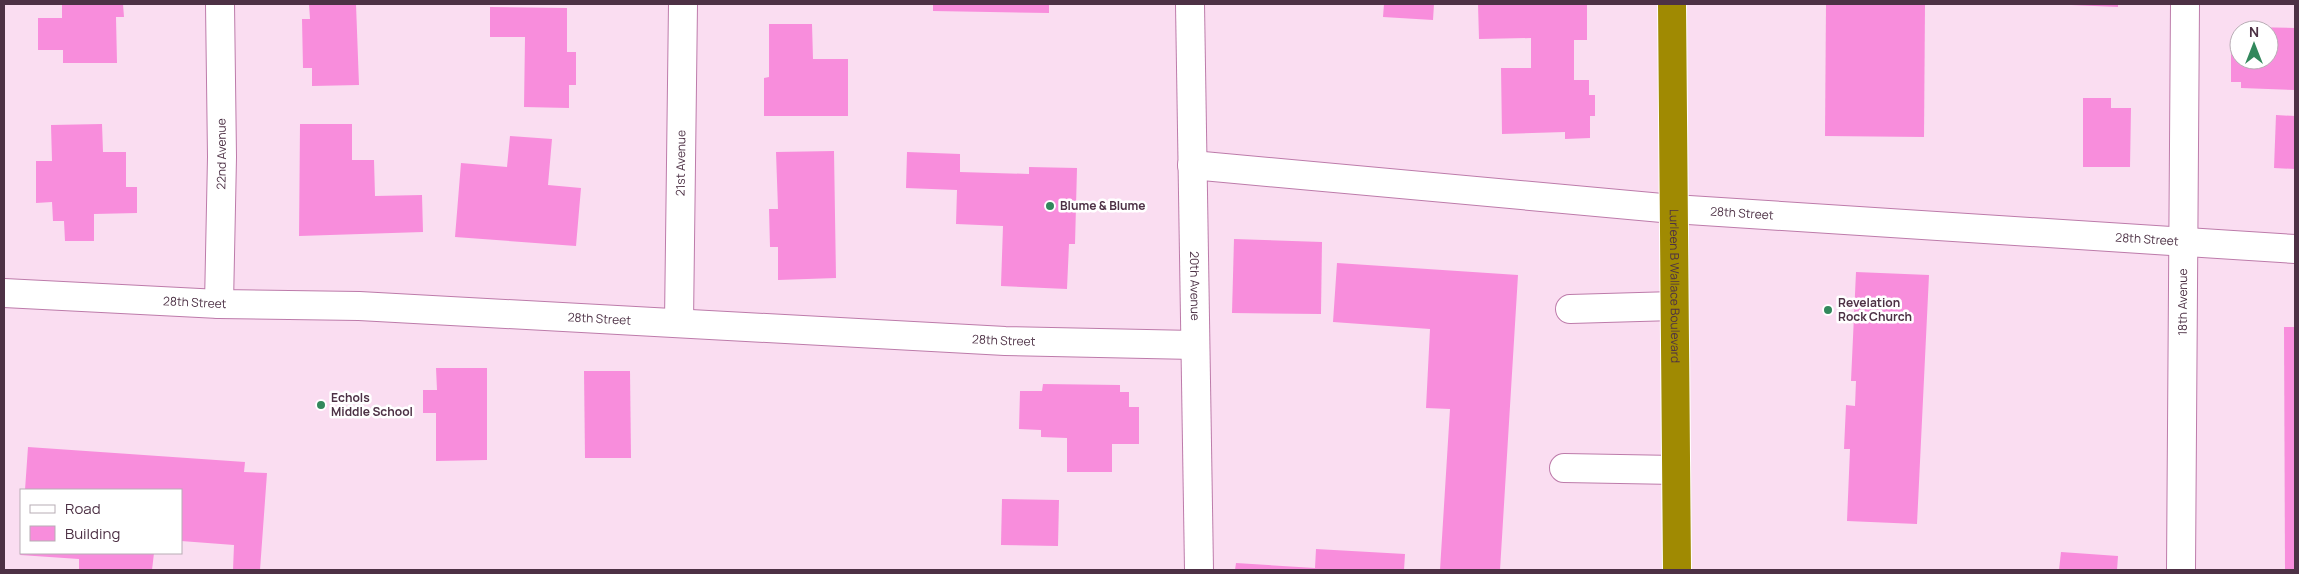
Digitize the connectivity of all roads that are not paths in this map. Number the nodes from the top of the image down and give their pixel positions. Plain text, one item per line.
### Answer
1 (220, 4) edge
2 (683, 4) edge
3 (1190, 4) edge
4 (1672, 4) edge
5 (2185, 4) edge
6 (1192, 165) junction
7 (1673, 210) junction
8 (2182, 242) junction
9 (2295, 249) edge
10 (4, 292) edge
11 (219, 304) junction
12 (1674, 306) junction
13 (1570, 309) dead end
14 (679, 322) junction
15 (1194, 345) junction
16 (1564, 468) dead end
17 (1676, 470) junction
18 (1199, 570) edge
19 (1676, 570) edge
20 (2181, 570) edge

1 - 11 street, 22nd Avenue
2 - 14 street, 21st Avenue
3 - 6 street, 20th Avenue
4 - 7 highway, Lurleen B Wallace Boulevard
5 - 8 street, 18th Avenue
6 - 7 street, 28th Street
6 - 15 street, 20th Avenue
7 - 8 street, 28th Street
7 - 12 highway, Lurleen B Wallace Boulevard
8 - 9 street, 28th Street
8 - 20 street, 18th Avenue
10 - 11 street, 28th Street
11 - 14 street, 28th Street
12 - 13 street
12 - 17 highway, Lurleen B Wallace Boulevard
14 - 15 street, 28th Street
15 - 18 street, 20th Avenue
16 - 17 street
17 - 19 highway, Lurleen B Wallace Boulevard

